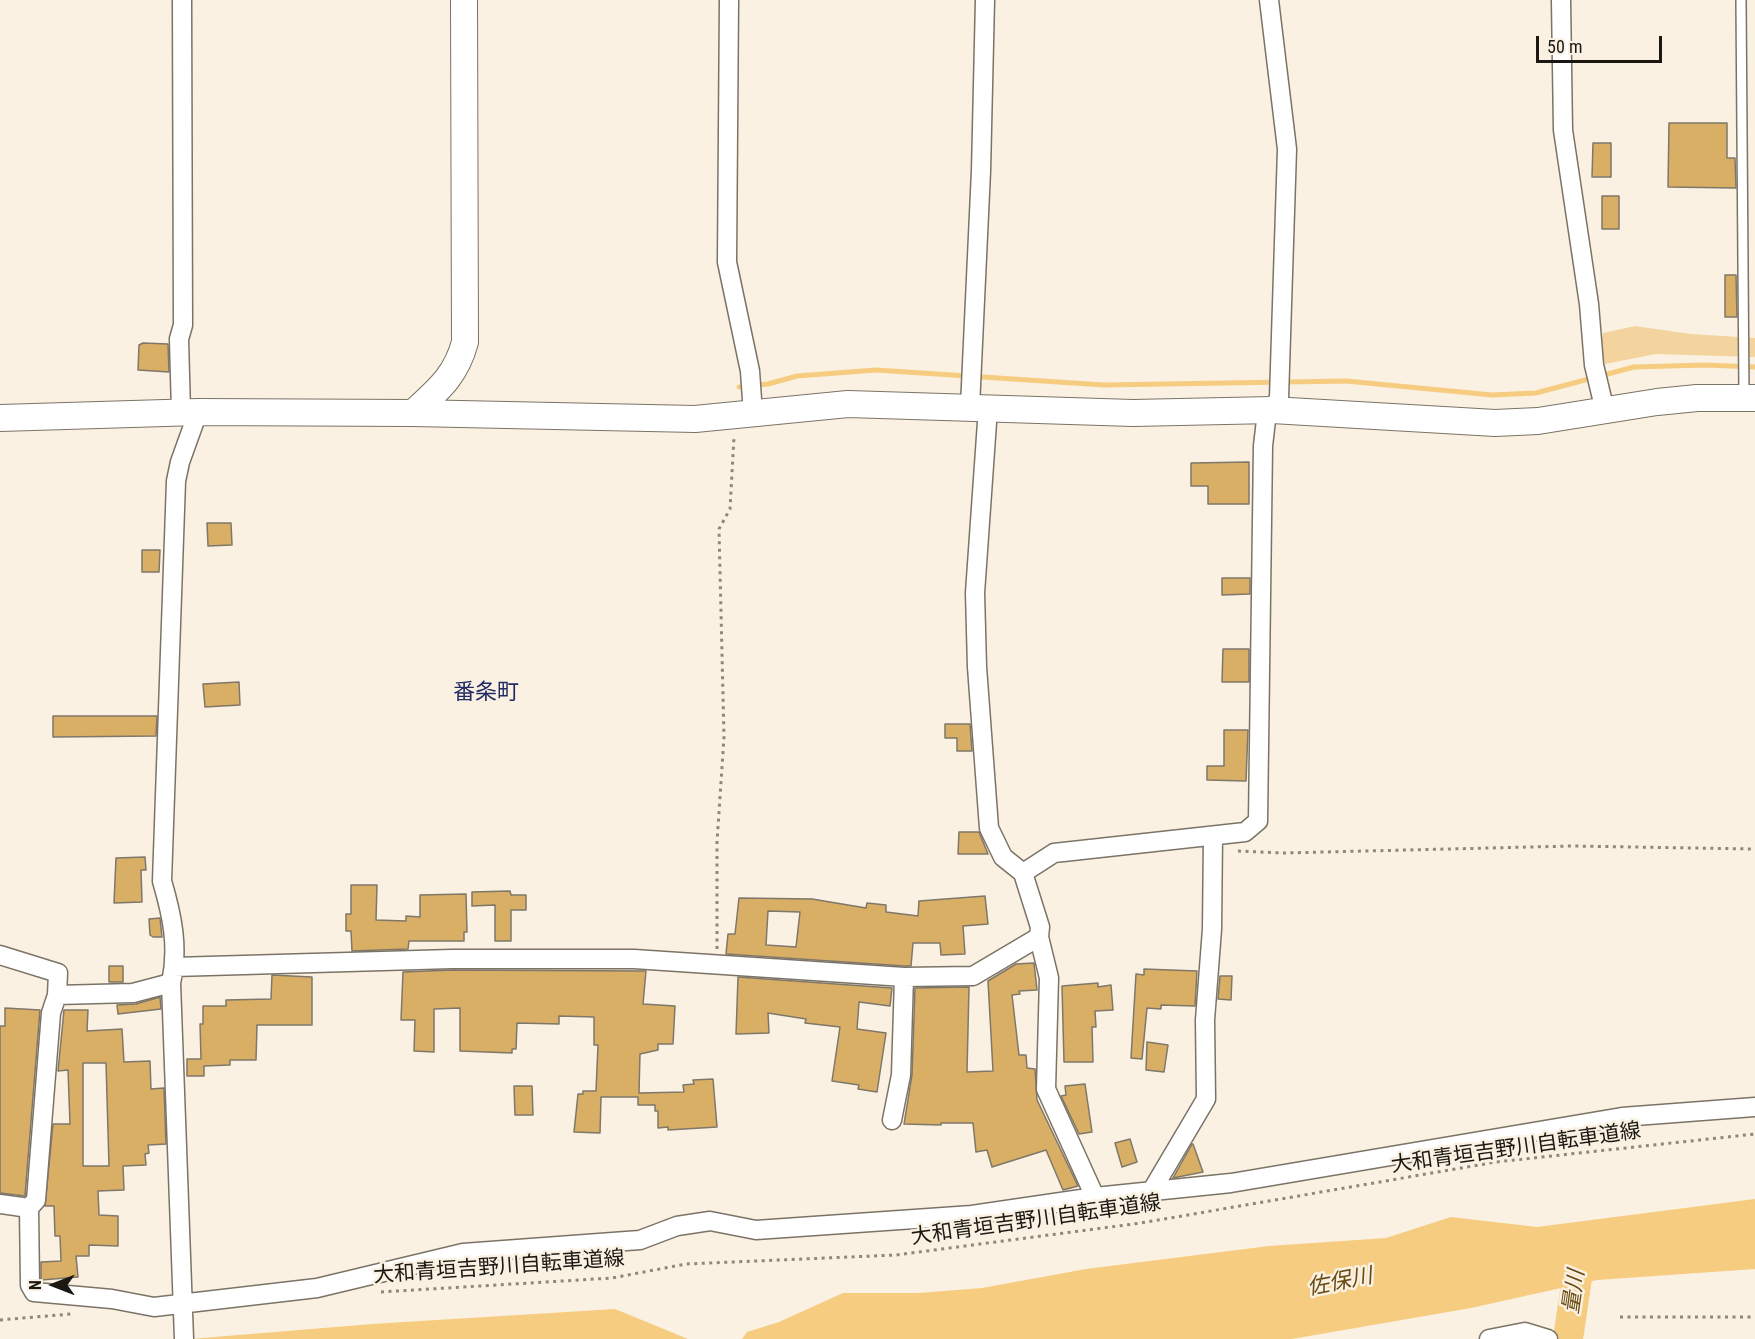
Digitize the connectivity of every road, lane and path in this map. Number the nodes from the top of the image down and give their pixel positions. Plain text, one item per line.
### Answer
1 (182, 0) edge
2 (464, 0) edge
3 (729, 0) edge
4 (985, 0) edge
5 (1269, 0) edge
6 (1561, 0) edge
7 (1741, 0) edge
8 (1749, 398) edge
9 (979, 408) junction
10 (1272, 410) junction
11 (1605, 411) junction
12 (190, 412) junction
13 (413, 412) junction
14 (742, 416) junction
15 (0, 418) edge
16 (1213, 836) junction
17 (1755, 849) edge
18 (1023, 873) junction
19 (1039, 937) junction
20 (0, 955) edge
21 (717, 967) junction
22 (173, 975) junction
23 (904, 977) junction
24 (57, 995) junction
25 (1755, 1107) edge
26 (892, 1120) dead end
27 (1755, 1134) edge
28 (1150, 1192) junction
29 (1095, 1197) junction
30 (0, 1204) edge
31 (29, 1208) junction
32 (380, 1292) dead end
33 (183, 1308) junction
34 (1620, 1317) dead end
35 (1755, 1317) edge
36 (184, 1339) edge
37 (1489, 1339) edge
38 (1548, 1339) edge

1 - 12 street
2 - 13 street
3 - 14 street
4 - 9 street
5 - 10 street
6 - 11 street
7 - 8 lane
8 - 11 street
9 - 10 street
9 - 14 street
9 - 18 street
10 - 11 street
10 - 16 street
12 - 13 street
12 - 15 street
12 - 22 street
13 - 14 street
14 - 21 path
16 - 17 path
16 - 18 street
16 - 28 street
18 - 19 street
19 - 23 street
19 - 29 street
20 - 24 street
21 - 22 street
21 - 23 street
22 - 24 street
22 - 33 street
23 - 26 street
24 - 31 street
25 - 28 street
27 - 32 path, 大和青垣吉野川自転車道線
28 - 29 street
29 - 33 street
30 - 31 street
31 - 33 street
33 - 36 street
34 - 35 path
37 - 38 street

